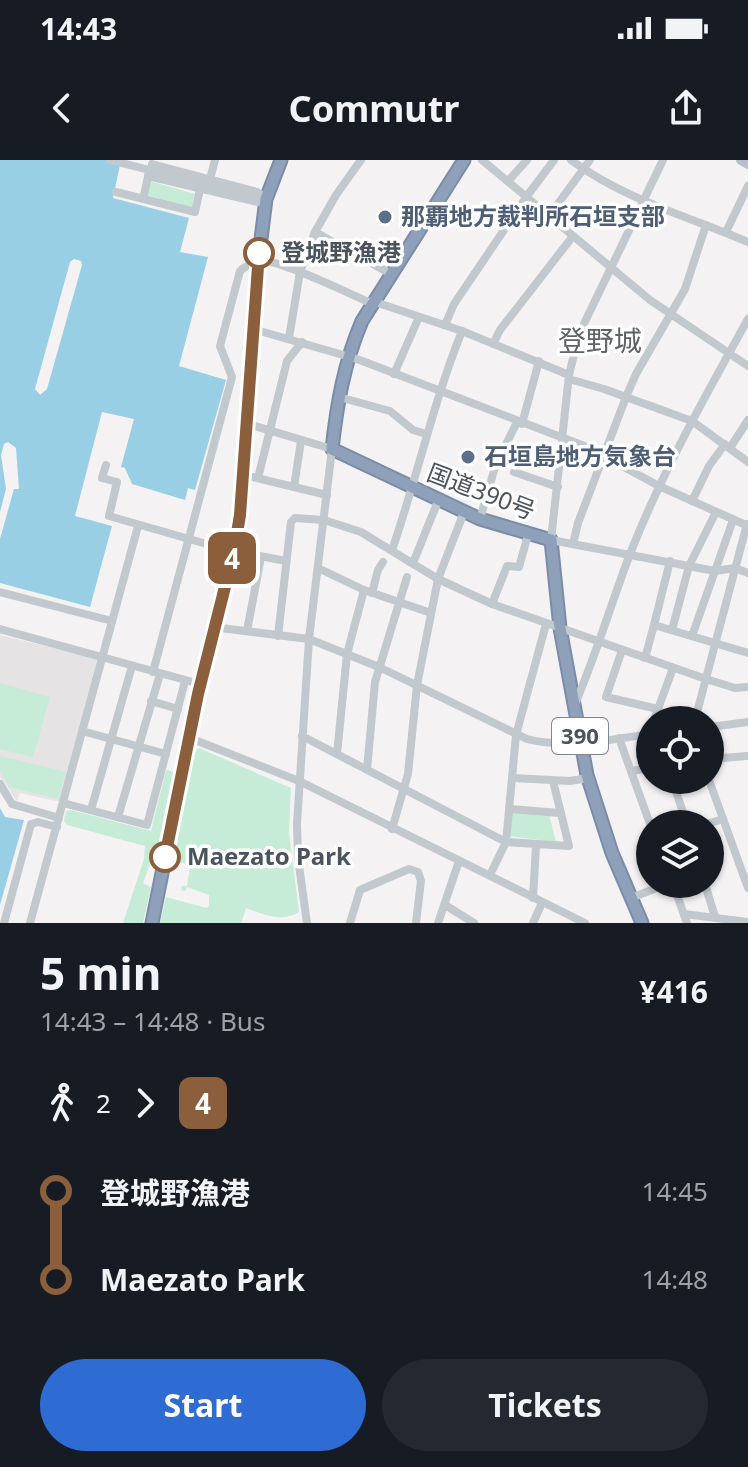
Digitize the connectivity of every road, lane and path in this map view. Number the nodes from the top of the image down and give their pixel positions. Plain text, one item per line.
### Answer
1 (110, 160) edge
2 (215, 160) edge
3 (281, 160) edge
4 (361, 160) edge
5 (464, 160) edge
6 (482, 160) edge
7 (527, 160) edge
8 (554, 160) edge
9 (571, 160) edge
10 (590, 160) edge
11 (663, 160) edge
12 (741, 160) edge
13 (152, 162) edge
14 (494, 164) edge
15 (748, 164) edge
16 (585, 170) junction
17 (148, 176) junction
18 (207, 178) junction
19 (508, 181) junction
20 (748, 186) edge
21 (201, 189) junction
22 (116, 192) dead end
23 (527, 196) junction
24 (260, 198) junction
25 (143, 199) junction
26 (642, 201) junction
27 (549, 216) junction
28 (706, 225) junction
29 (315, 232) junction
30 (726, 232) junction
31 (573, 236) junction
32 (748, 242) edge
33 (258, 263) junction
34 (610, 268) junction
35 (300, 272) junction
36 (391, 274) junction
37 (371, 302) junction
38 (671, 314) junction
39 (419, 317) junction
40 (748, 319) edge
41 (445, 325) junction
42 (253, 329) junction
43 (462, 331) junction
44 (289, 338) junction
45 (302, 342) junction
46 (493, 344) junction
47 (729, 353) junction
48 (347, 356) junction
49 (539, 361) junction
50 (748, 366) edge
51 (394, 374) junction
52 (569, 377) junction
53 (439, 390) junction
54 (339, 397) junction
55 (626, 397) junction
56 (748, 420) edge
57 (692, 421) junction
58 (520, 423) junction
59 (248, 424) junction
60 (269, 430) junction
61 (426, 434) junction
62 (561, 437) junction
63 (301, 441) junction
64 (728, 446) junction
65 (332, 449) junction
66 (605, 454) junction
67 (748, 462) edge
68 (106, 465) dead end
69 (514, 472) dead end
70 (244, 475) junction
71 (258, 478) junction
72 (659, 486) junction
73 (294, 487) junction
74 (558, 487) junction
75 (413, 489) junction
76 (327, 495) junction
77 (438, 501) junction
78 (692, 501) junction
79 (464, 512) junction
80 (716, 512) junction
81 (480, 519) junction
82 (324, 520) junction
83 (733, 520) junction
84 (748, 524) edge
85 (138, 526) junction
86 (528, 535) junction
87 (189, 540) junction
88 (551, 540) junction
89 (573, 544) junction
90 (392, 550) junction
91 (234, 551) junction
92 (630, 555) junction
93 (261, 557) junction
94 (286, 561) junction
95 (670, 561) junction
96 (383, 562) dead end
97 (413, 563) junction
98 (689, 566) junction
99 (318, 568) junction
100 (735, 568) junction
101 (715, 571) junction
102 (748, 573) edge
103 (407, 577) dead end
104 (438, 579) junction
105 (368, 591) junction
106 (0, 592) edge
107 (399, 601) junction
108 (492, 604) junction
109 (431, 613) junction
110 (112, 621) junction
111 (546, 624) junction
112 (654, 625) junction
113 (213, 627) junction
114 (560, 628) junction
115 (0, 629) edge
116 (672, 630) junction
117 (247, 631) junction
118 (278, 636) junction
119 (692, 636) junction
120 (309, 639) junction
121 (600, 643) junction
122 (715, 645) junction
123 (622, 650) junction
124 (748, 653) edge
125 (347, 654) junction
126 (102, 658) junction
127 (645, 658) junction
128 (132, 666) junction
129 (379, 667) junction
130 (673, 668) junction
131 (156, 673) junction
132 (706, 679) junction
133 (200, 684) junction
134 (184, 685) dead end
135 (417, 685) junction
136 (748, 687) edge
137 (151, 701) junction
138 (575, 705) junction
139 (645, 706) edge
140 (659, 706) edge
141 (699, 706) edge
142 (178, 709) junction
143 (748, 722) edge
144 (724, 725) edge
145 (82, 731) junction
146 (516, 735) junction
147 (302, 736) junction
148 (636, 736) edge
149 (190, 738) junction
150 (619, 738) junction
151 (111, 739) junction
152 (581, 741) junction
153 (138, 746) junction
154 (166, 754) junction
155 (337, 754) junction
156 (748, 756) edge
157 (724, 758) edge
158 (367, 770) junction
159 (636, 770) edge
160 (631, 771) junction
161 (513, 778) junction
162 (588, 778) junction
163 (299, 781) junction
164 (553, 781) junction
165 (0, 784) edge
166 (405, 792) junction
167 (63, 803) junction
168 (510, 809) junction
169 (91, 810) junction
170 (645, 810) edge
171 (560, 813) junction
172 (118, 817) junction
173 (58, 822) junction
174 (724, 822) edge
175 (392, 829) junction
176 (506, 842) junction
177 (536, 846) junction
178 (748, 857) edge
179 (738, 859) junction
180 (459, 861) junction
181 (490, 875) junction
182 (748, 888) edge
183 (636, 896) edge
184 (631, 898) junction
185 (676, 898) edge
186 (709, 898) edge
187 (538, 900) junction
188 (445, 905) junction
189 (715, 917) junction
190 (685, 918) edge
191 (748, 922) edge
192 (4, 923) edge
193 (30, 923) edge
194 (152, 923) edge
195 (307, 923) edge
196 (350, 923) edge
197 (417, 923) edge
198 (438, 923) edge
199 (474, 923) edge
200 (533, 923) edge
201 (585, 923) edge
202 (642, 923) edge

1 - 24 street, bridge
2 - 18 street
3 - 24 highway
4 - 29 street
5 - 36 highway
6 - 14 street
7 - 19 street
8 - 23 street
9 - 16 street
10 - 16 street
11 - 26 street
12 - 15 main road
13 - 17 street
13 - 18 street
14 - 19 street
16 - 26 street
16 - 27 street
17 - 21 street
17 - 25 street
18 - 21 street
18 - 24 street
19 - 23 street
20 - 30 street
21 - 24 street
21 - 25 street
22 - 25 street
23 - 27 street
23 - 41 street
24 - 33 highway
26 - 28 street
26 - 34 street
27 - 31 street
28 - 30 street
28 - 38 street
29 - 35 street
29 - 36 street
30 - 32 street
31 - 34 street
31 - 46 street
33 - 35 street
33 - 42 highway
33 - 87 street
34 - 38 street
34 - 52 street
35 - 37 street
35 - 44 street
36 - 37 highway
37 - 39 street
37 - 48 highway
38 - 47 street
38 - 55 street
39 - 41 street
39 - 51 street
40 - 47 street
41 - 43 street
42 - 44 street
42 - 59 highway
43 - 46 street
43 - 53 street
44 - 45 street
45 - 48 street
45 - 60 street
46 - 49 street
47 - 50 street
47 - 57 street
48 - 51 street
48 - 54 highway
49 - 52 street
49 - 58 street
51 - 53 street
52 - 55 street
52 - 62 street
53 - 58 street
53 - 61 street
54 - 61 street
54 - 65 highway
55 - 57 street
55 - 66 street
56 - 64 street
57 - 64 street
57 - 72 street
58 - 62 street
58 - 81 street
59 - 60 street
59 - 70 highway
60 - 63 street
60 - 71 street
61 - 75 street
62 - 66 street
62 - 74 street
63 - 65 street
63 - 73 street
64 - 67 street
64 - 78 street
65 - 75 highway, 国道390号
65 - 76 street
66 - 72 street
66 - 89 street
68 - 85 street
69 - 74 street
70 - 71 street
70 - 91 highway
71 - 73 street
72 - 78 street
72 - 92 street
73 - 76 street
74 - 88 street
75 - 77 highway, 国道390号
75 - 90 street
76 - 82 street
77 - 79 highway, 国道390号
77 - 97 street
78 - 80 street
79 - 81 highway, 国道390号
79 - 104 street
80 - 83 street
80 - 98 street
81 - 86 highway, 国道390号
82 - 90 street
82 - 94 street
82 - 99 street
83 - 84 street
83 - 101 street
84 - 100 street
85 - 87 street
85 - 110 street
86 - 88 highway, 国道390号
86 - 108 street
87 - 91 street
87 - 131 street
88 - 89 street
88 - 114 highway, 国道390号 / 390
89 - 92 street
90 - 97 street
91 - 93 street
91 - 113 highway
92 - 95 street
92 - 121 street
93 - 94 street
93 - 117 street
94 - 118 street
95 - 98 street
95 - 112 street
96 - 105 street
97 - 104 street
98 - 101 street
98 - 116 street
99 - 105 street
99 - 120 street
100 - 101 street
100 - 102 street
100 - 122 street
101 - 119 street
103 - 107 street
104 - 108 street
104 - 109 street
105 - 107 street
105 - 125 street
106 - 110 street
107 - 109 street
107 - 129 street
108 - 111 street
109 - 135 street
110 - 126 street
111 - 114 street
111 - 146 street
112 - 116 street
112 - 127 street
113 - 117 street
113 - 133 highway
114 - 121 street
114 - 138 highway, 国道390号 / 390
115 - 126 street
116 - 119 street
117 - 118 street
118 - 120 street
119 - 122 street
120 - 125 street
120 - 147 street
121 - 123 street
121 - 138 street
122 - 124 street
122 - 132 street
123 - 127 street
123 - 139 street
125 - 129 street
125 - 155 street
126 - 128 street
126 - 145 street
127 - 130 street
128 - 131 street
128 - 151 street
129 - 135 street
129 - 158 street
130 - 132 street
130 - 140 street
131 - 133 street
131 - 137 street
132 - 136 street
132 - 141 street
133 - 149 highway
134 - 142 street
135 - 146 street
135 - 166 street
137 - 142 street
137 - 153 street
138 - 152 highway, 国道390号 / 390
142 - 154 street
143 - 144 street
145 - 151 street
145 - 167 street
146 - 152 street
146 - 161 street
147 - 155 street
147 - 163 street
148 - 150 street
149 - 163 street
149 - 194 highway
150 - 152 street
150 - 160 street
151 - 153 street
151 - 169 street
152 - 162 highway, 国道390号 / 390
153 - 154 street
153 - 172 street
154 - 172 street
155 - 158 street
156 - 157 street
158 - 166 street
159 - 160 street
160 - 170 street
161 - 164 street
161 - 168 street
162 - 164 street
162 - 184 highway, 国道390号 / 390
163 - 175 street
163 - 195 street
164 - 171 street
165 - 173 street
166 - 175 street
166 - 176 street
167 - 169 street
167 - 173 street
168 - 171 street
168 - 176 street
169 - 172 street
171 - 177 street
173 - 192 street
173 - 193 street
174 - 179 street
175 - 180 street
176 - 177 street
176 - 181 street
177 - 187 street
178 - 179 street
179 - 182 street
180 - 181 street
180 - 188 street
181 - 187 street
183 - 184 street
184 - 202 highway, 国道390号 / 390
185 - 190 street
186 - 189 street
187 - 200 street
187 - 201 street
188 - 198 street
188 - 199 street
189 - 190 street
189 - 191 street
196 - 197 street

